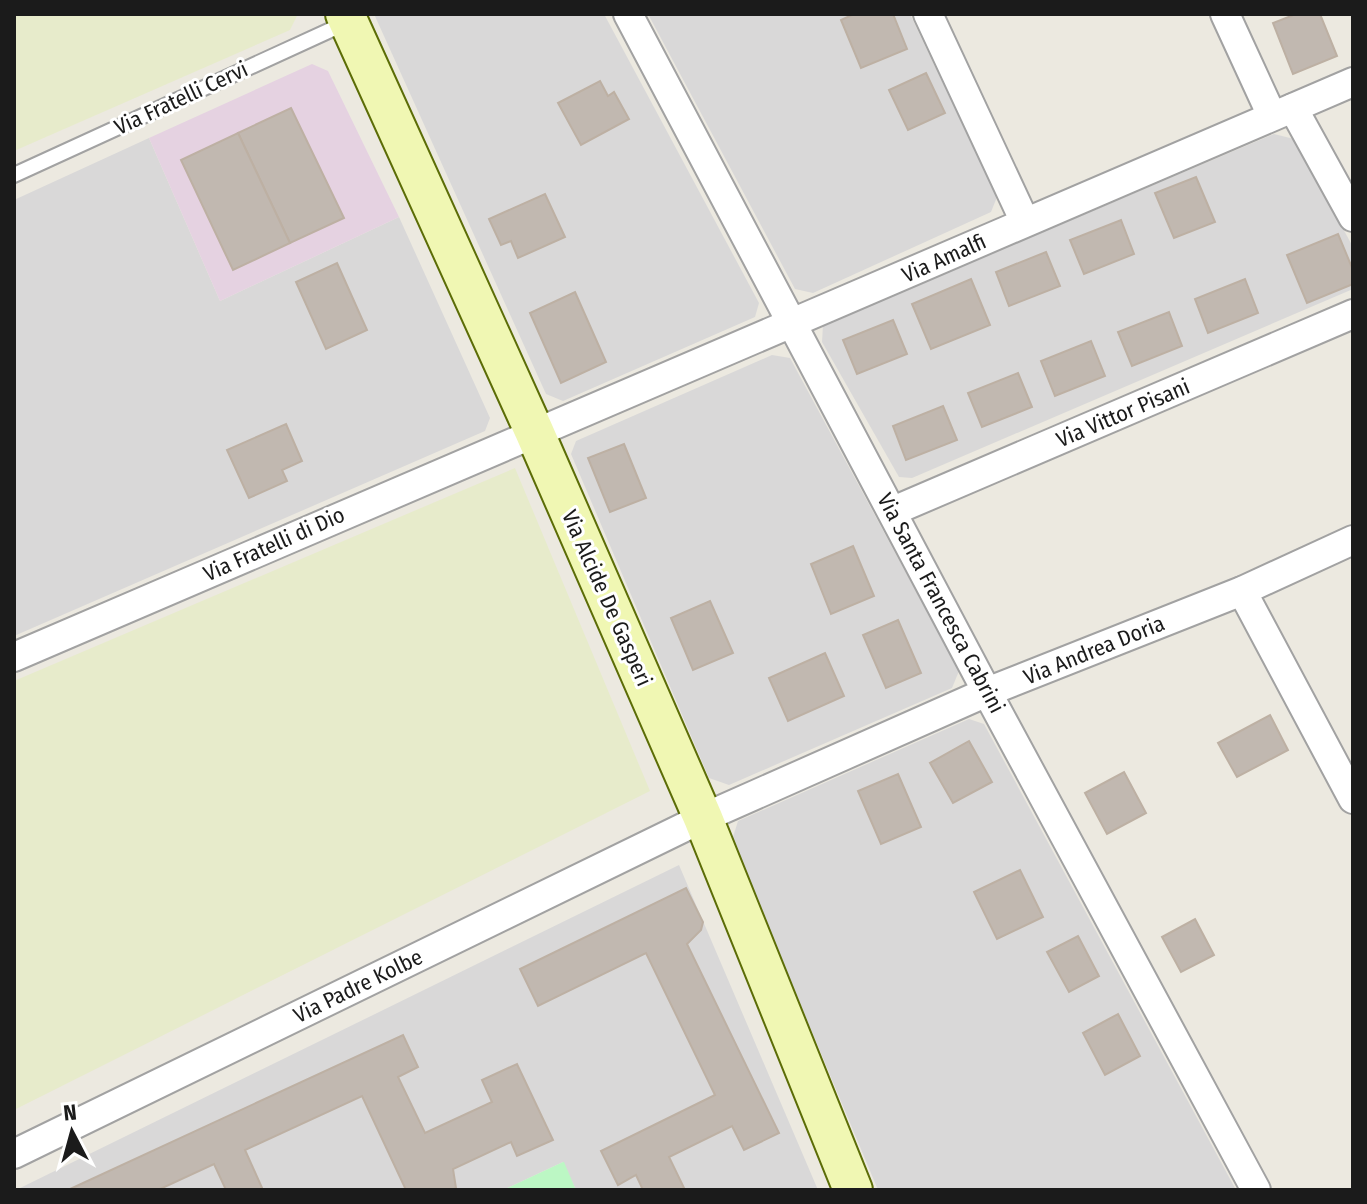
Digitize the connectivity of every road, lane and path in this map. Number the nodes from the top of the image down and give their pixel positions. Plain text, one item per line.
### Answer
1 (628, 14) edge
2 (928, 14) edge
3 (1225, 14) edge
4 (346, 18) edge
5 (1353, 82) edge
6 (1282, 112) junction
7 (14, 175) edge
8 (1353, 217) edge
9 (1025, 222) junction
10 (1353, 314) edge
11 (793, 324) junction
12 (534, 431) junction
13 (893, 511) junction
14 (1353, 540) edge
15 (1242, 591) junction
16 (14, 657) edge
17 (987, 692) junction
18 (1353, 799) edge
19 (703, 818) junction
20 (14, 1154) edge
21 (853, 1190) edge
22 (1256, 1190) edge

1 - 11 street, Via Santa Francesca Cabrini
2 - 9 street
3 - 6 street
4 - 7 lane, Via Fratelli Cervi
4 - 12 street, Via Alcide De Gasperi
5 - 6 street, Via Amalfi
6 - 8 street
6 - 9 street, Via Amalfi
9 - 11 street, Via Amalfi
10 - 13 street, Via Vittor Pisani
11 - 12 street, Via Amalfi
11 - 13 street, Via Santa Francesca Cabrini
12 - 16 street, Via Fratelli di Dio
12 - 19 street, Via Alcide De Gasperi
13 - 17 street, Via Santa Francesca Cabrini
14 - 15 street, Via Andrea Doria
15 - 17 street, Via Andrea Doria
15 - 18 street
17 - 19 street, Via Andrea Doria
17 - 22 street, Via Santa Francesca Cabrini
19 - 20 street, Via Padre Kolbe
19 - 21 street, Via Alcide De Gasperi

